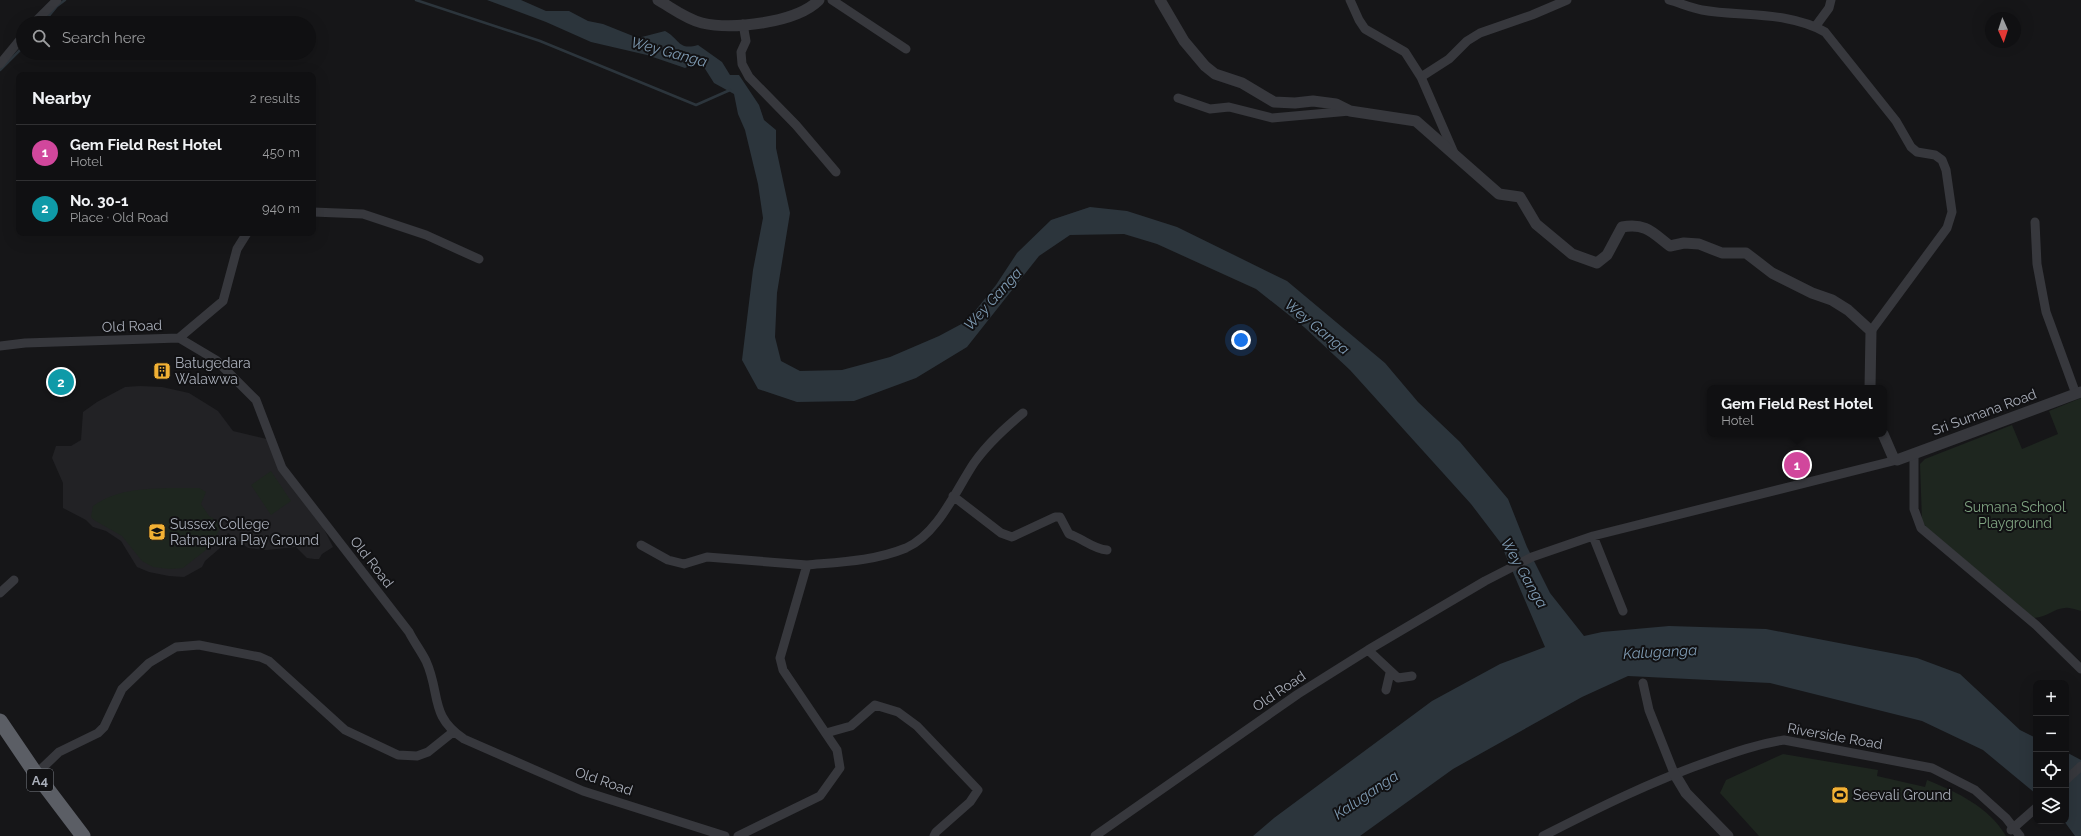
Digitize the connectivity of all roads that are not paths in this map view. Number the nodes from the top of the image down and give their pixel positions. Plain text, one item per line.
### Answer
1 (57, 0) edge
2 (658, 0) edge
3 (819, 0) edge
4 (832, 0) edge
5 (1160, 0) edge
6 (1350, 0) edge
7 (1568, 0) edge
8 (1669, 0) edge
9 (1831, 0) edge
10 (41, 16) edge
11 (743, 24) junction
12 (1815, 27) junction
13 (16, 45) edge
14 (906, 49) dead end
15 (0, 64) edge
16 (1421, 77) junction
17 (1178, 98) dead end
18 (1350, 111) junction
19 (1454, 153) junction
20 (836, 172) dead end
21 (316, 212) edge
22 (2035, 222) dead end
23 (245, 236) edge
24 (479, 259) dead end
25 (1871, 331) junction
26 (179, 338) junction
27 (0, 346) edge
28 (1870, 385) edge
29 (2078, 393) edge
30 (1023, 413) dead end
31 (1884, 437) edge
32 (1914, 454) junction
33 (1897, 460) junction
34 (953, 496) junction
35 (1593, 536) junction
36 (641, 545) dead end
37 (1107, 550) dead end
38 (807, 565) junction
39 (14, 580) dead end
40 (0, 593) edge
41 (1623, 611) dead end
42 (1368, 650) junction
43 (2081, 669) edge
44 (1390, 672) junction
45 (1412, 676) dead end
46 (1643, 683) dead end
47 (1386, 690) dead end
48 (0, 721) edge
49 (453, 732) junction
50 (826, 733) junction
51 (2081, 766) edge
52 (1674, 773) junction
53 (36, 774) junction
54 (2069, 777) edge
55 (2033, 811) edge
56 (2011, 833) edge
57 (83, 836) edge
58 (726, 836) edge
59 (738, 836) edge
60 (934, 836) edge
61 (1095, 836) edge
62 (1543, 836) edge
63 (1728, 836) edge
64 (2020, 836) edge

1 - 10 street
2 - 11 street
3 - 11 street
4 - 14 street
5 - 18 street
6 - 16 street
7 - 16 street
8 - 12 street
9 - 12 street
11 - 20 street
12 - 25 street
13 - 15 street
16 - 19 street
17 - 18 street
18 - 19 street
19 - 25 street
21 - 24 street
22 - 29 street
23 - 26 street
25 - 28 street
26 - 27 street, Old Road
26 - 49 street, Old Road
29 - 32 street, Sri Sumana Road
30 - 34 street
31 - 33 street
32 - 33 street, Sri Sumana Road
32 - 43 street
33 - 35 street, Old Road
34 - 37 street
34 - 38 street
35 - 41 street
35 - 42 street, Old Road
36 - 38 street
38 - 50 street
39 - 40 street
42 - 44 street
42 - 61 street, Old Road
44 - 45 street
44 - 47 street
46 - 52 street
48 - 53 highway, A4
49 - 53 street
49 - 58 street, Old Road
50 - 59 street
50 - 60 street
51 - 54 street
52 - 62 street, Riverside Road
52 - 63 street
52 - 64 street, Riverside Road
53 - 57 highway, A4
55 - 56 street, bridge

